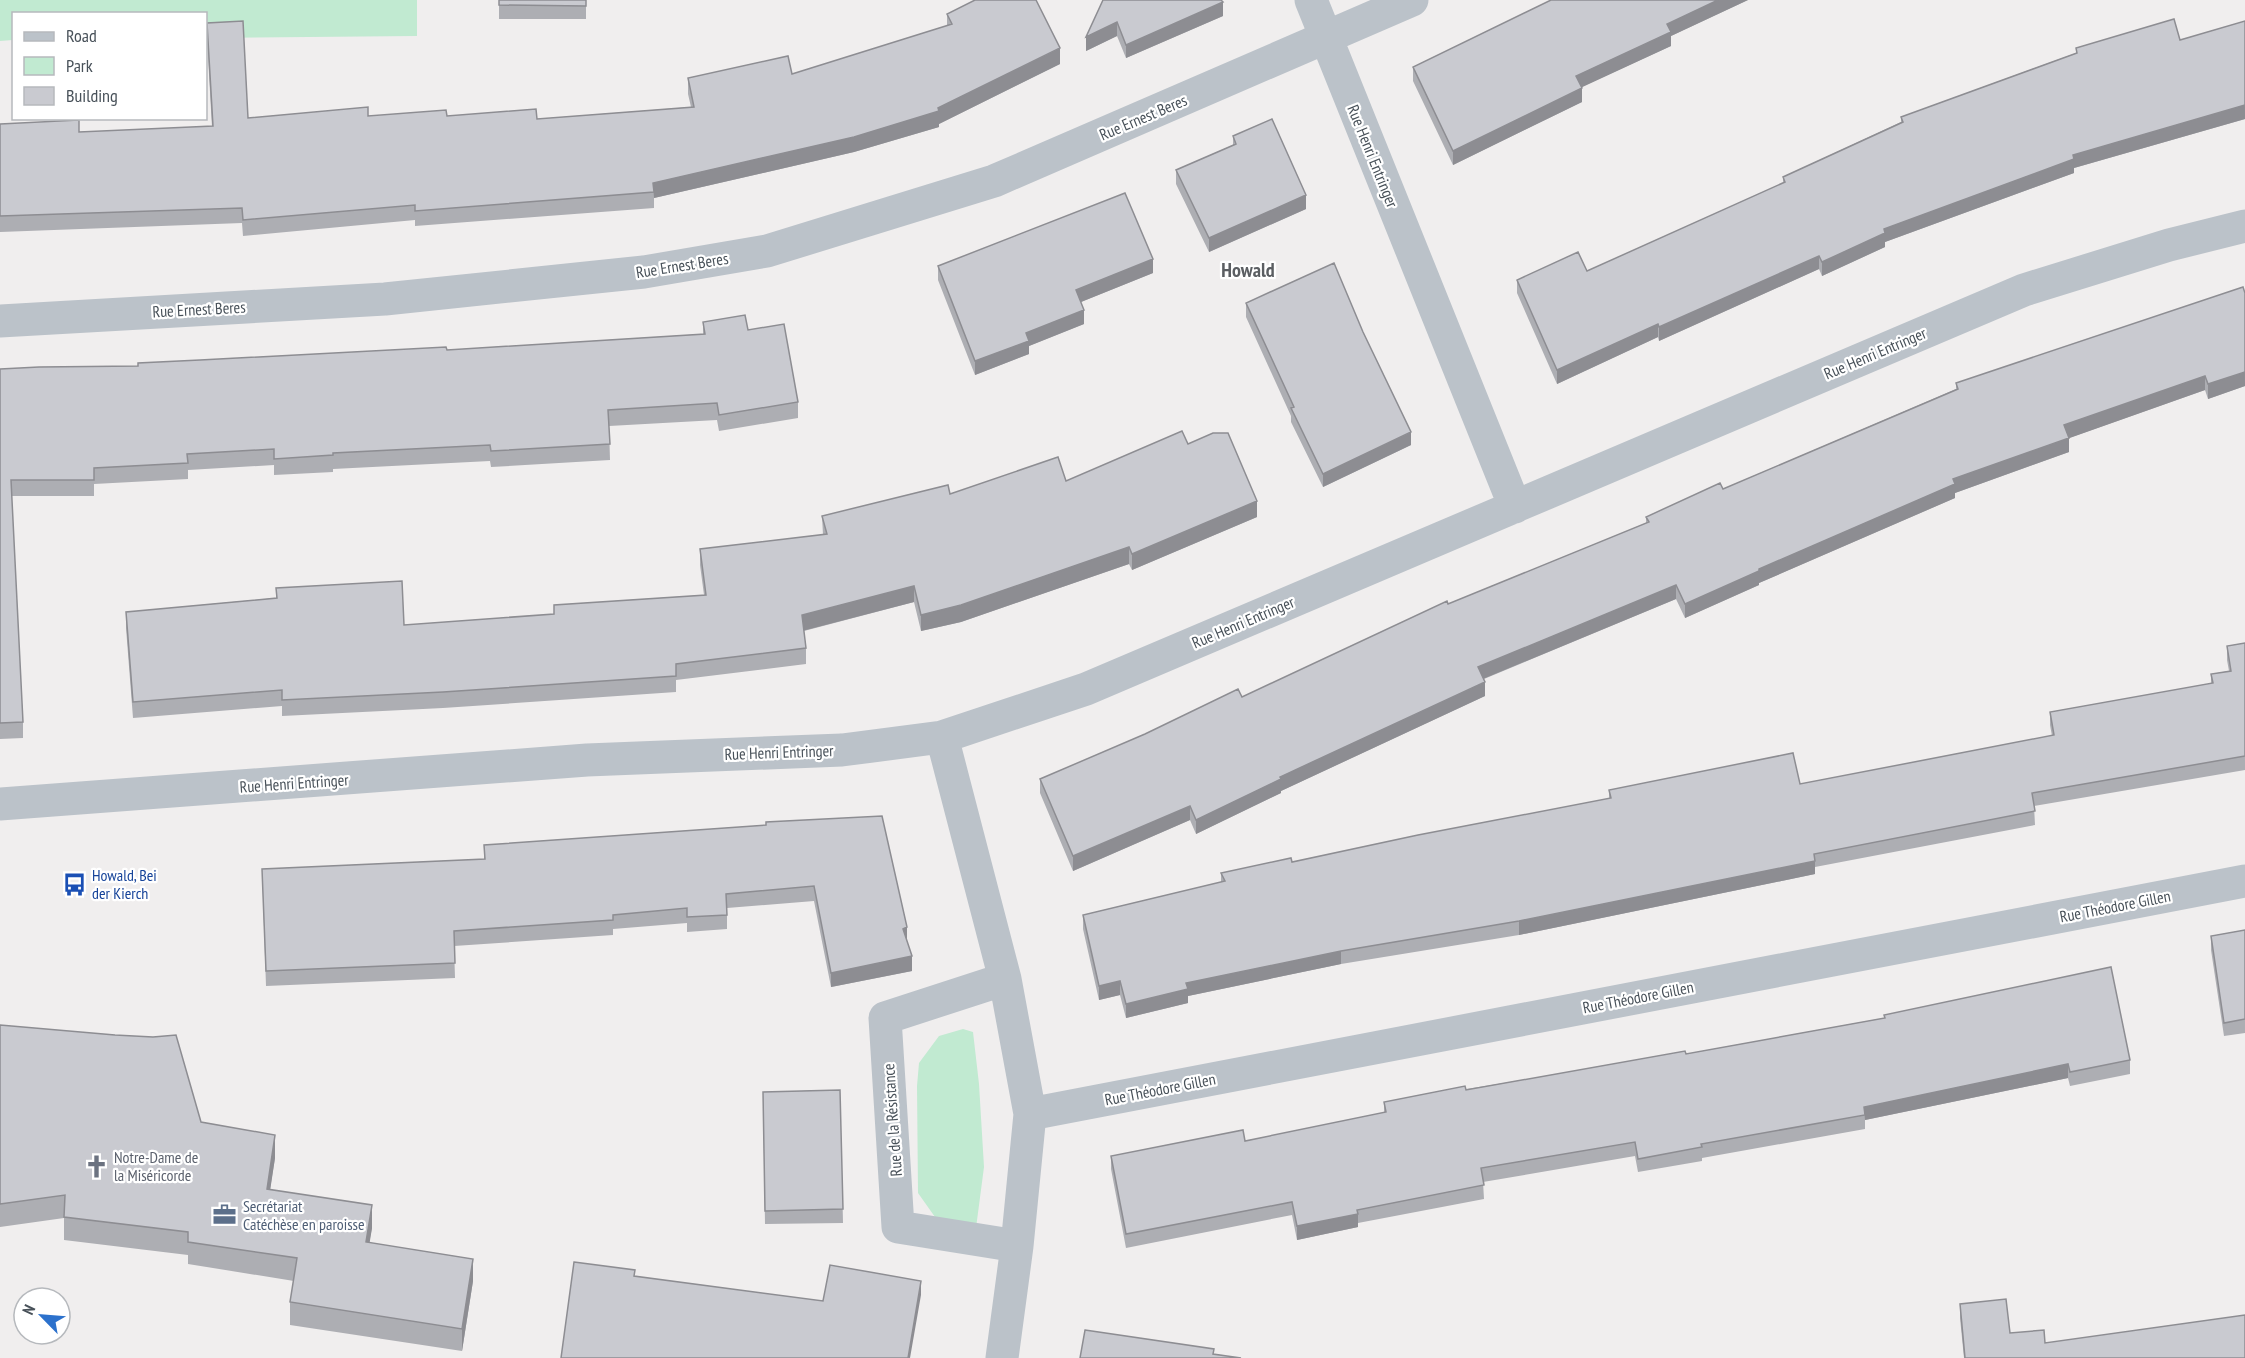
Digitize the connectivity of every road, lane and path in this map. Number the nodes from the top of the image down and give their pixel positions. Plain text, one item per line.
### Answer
1 (1311, 0) edge
2 (1412, 0) edge
3 (1326, 38) junction
4 (2245, 226) edge
5 (0, 321) edge
6 (1515, 507) junction
7 (942, 737) junction
8 (0, 804) edge
9 (2245, 881) edge
10 (1005, 978) junction
11 (1030, 1114) junction
12 (1017, 1246) junction
13 (1002, 1358) edge

1 - 3 street
2 - 3 street, Rue Ernest Beres
3 - 5 street, Rue Ernest Beres
3 - 6 street, Rue Henri Entringer
4 - 6 street, Rue Henri Entringer
6 - 7 street, Rue Henri Entringer
7 - 8 street, Rue Henri Entringer
7 - 10 street
9 - 11 street, Rue Théodore Gillen
10 - 11 street
10 - 12 street, Rue de la Résistance
11 - 12 street
12 - 13 street

